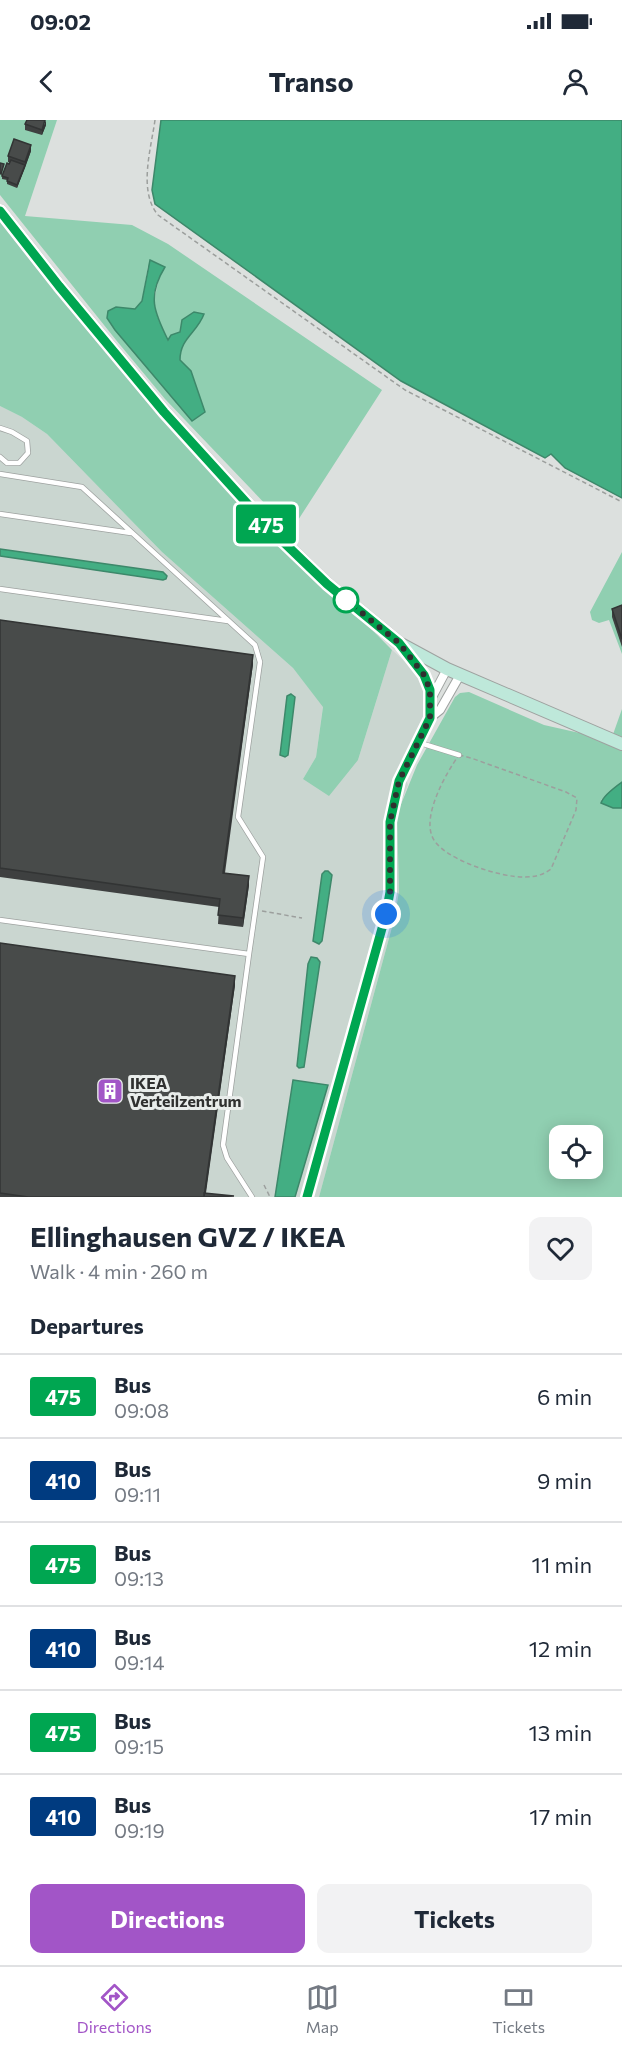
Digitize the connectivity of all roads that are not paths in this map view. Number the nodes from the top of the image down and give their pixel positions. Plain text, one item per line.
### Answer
1 (0, 211) edge
2 (0, 428) edge
3 (0, 457) edge
4 (0, 474) edge
5 (0, 514) edge
6 (132, 533) junction
7 (0, 589) edge
8 (228, 621) junction
9 (399, 643) junction
10 (447, 669) junction
11 (460, 675) junction
12 (429, 703) junction
13 (430, 718) junction
14 (417, 742) junction
15 (622, 744) edge
16 (459, 755) road end
17 (0, 920) edge
18 (249, 954) junction
19 (252, 1197) edge
20 (307, 1197) edge

1 - 9 main road
2 - 3 lane
4 - 6 lane
5 - 6 lane
6 - 8 lane
7 - 8 lane
8 - 18 lane
9 - 10 main road
9 - 12 street
10 - 11 main road
10 - 12 street
11 - 13 street
11 - 15 main road
12 - 13 street
13 - 14 street
14 - 16 lane
14 - 20 street
17 - 18 lane
18 - 19 lane

